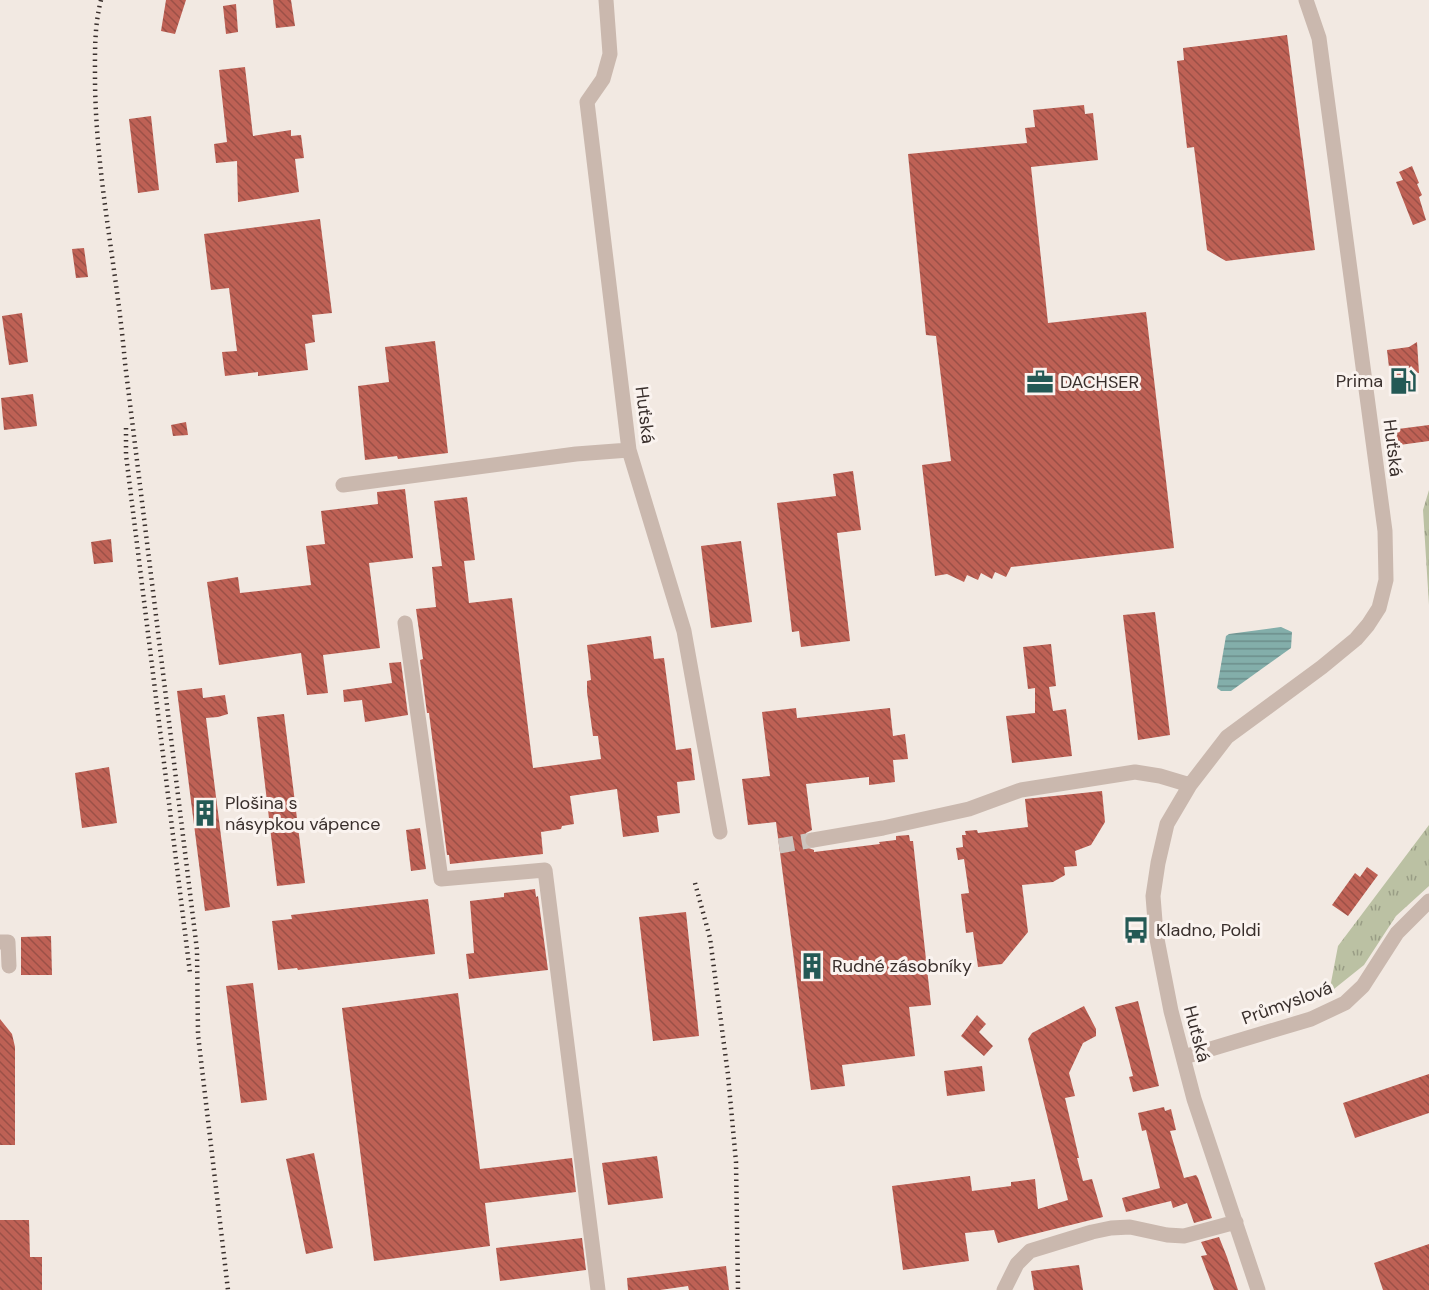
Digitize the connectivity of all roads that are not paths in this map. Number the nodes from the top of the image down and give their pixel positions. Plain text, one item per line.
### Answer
1 (606, 0) edge
2 (1307, 0) edge
3 (629, 450) junction
4 (343, 485) dead end
5 (405, 623) dead end
6 (1190, 785) junction
7 (720, 832) dead end
8 (813, 840) tunnel mouth
9 (1429, 901) edge
10 (0, 942) edge
11 (9, 966) dead end
12 (1184, 1057) junction
13 (1236, 1222) junction
14 (598, 1290) edge
15 (1004, 1290) edge
16 (1258, 1290) edge

1 - 3 street, Huťská
2 - 6 street, Huťská
3 - 4 street
3 - 7 street, Huťská
5 - 14 street
6 - 8 street
6 - 12 street, Huťská
9 - 12 street, Průmyslová
10 - 11 street
12 - 13 street, Huťská
13 - 15 street
13 - 16 street, Huťská

